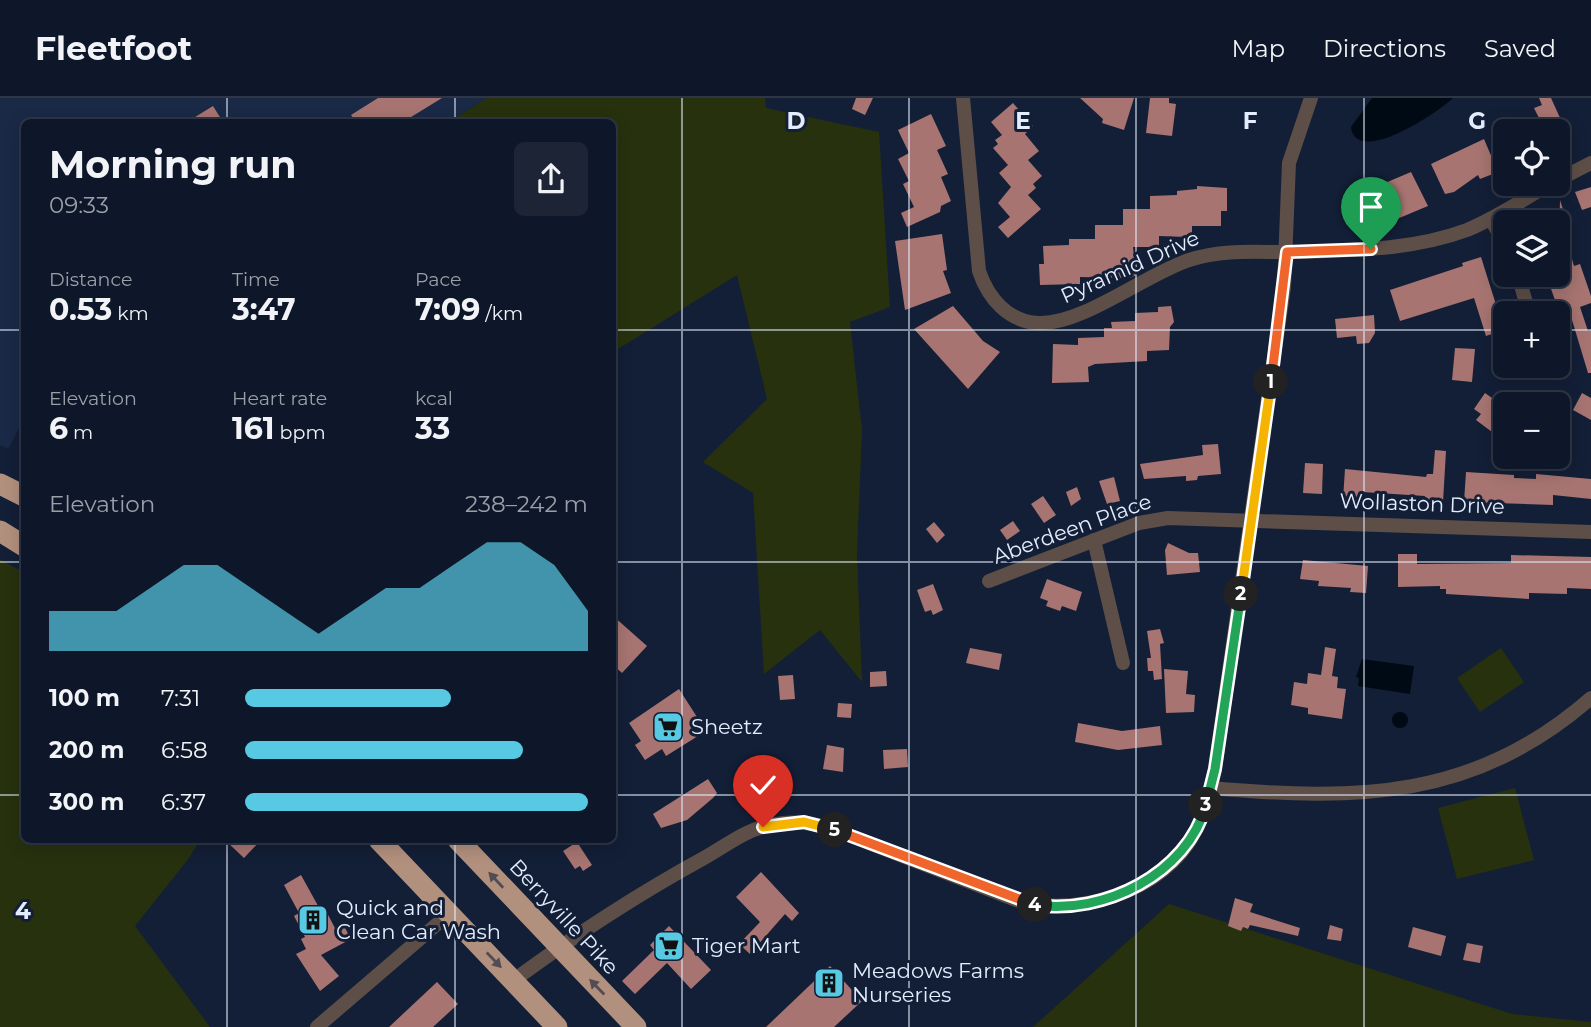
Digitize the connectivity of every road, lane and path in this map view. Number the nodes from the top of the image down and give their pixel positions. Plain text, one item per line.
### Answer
1 (963, 98) edge
2 (1311, 98) edge
3 (1591, 163) edge
4 (1570, 174) edge
5 (1530, 196) edge
6 (1491, 219) junction
7 (1493, 223) edge
8 (1287, 252) junction
9 (0, 484) edge
10 (21, 494) edge
11 (1252, 519) junction
12 (0, 531) edge
13 (1591, 532) edge
14 (1094, 540) junction
15 (21, 543) edge
16 (989, 581) dead end
17 (1124, 663) dead end
18 (1591, 698) edge
19 (1211, 788) junction
20 (382, 843) edge
21 (461, 843) edge
22 (450, 913) junction
23 (559, 947) junction
24 (514, 981) junction
25 (317, 1027) edge
26 (557, 1027) edge
27 (636, 1027) edge

1 - 8 street, Pyramid Drive
2 - 8 street
3 - 4 street
5 - 6 street
6 - 7 street
6 - 8 street
8 - 11 street
9 - 10 highway
11 - 13 street, Wollaston Drive
11 - 14 street, Aberdeen Place
11 - 19 street
12 - 15 highway
14 - 16 street, Aberdeen Place
14 - 17 street
18 - 19 street
19 - 23 street
20 - 22 highway
23 -> 21 highway, Berryville Pike
22 -> 24 highway
22 - 25 street
23 - 24 street
27 -> 23 highway, Berryville Pike
24 - 26 highway

